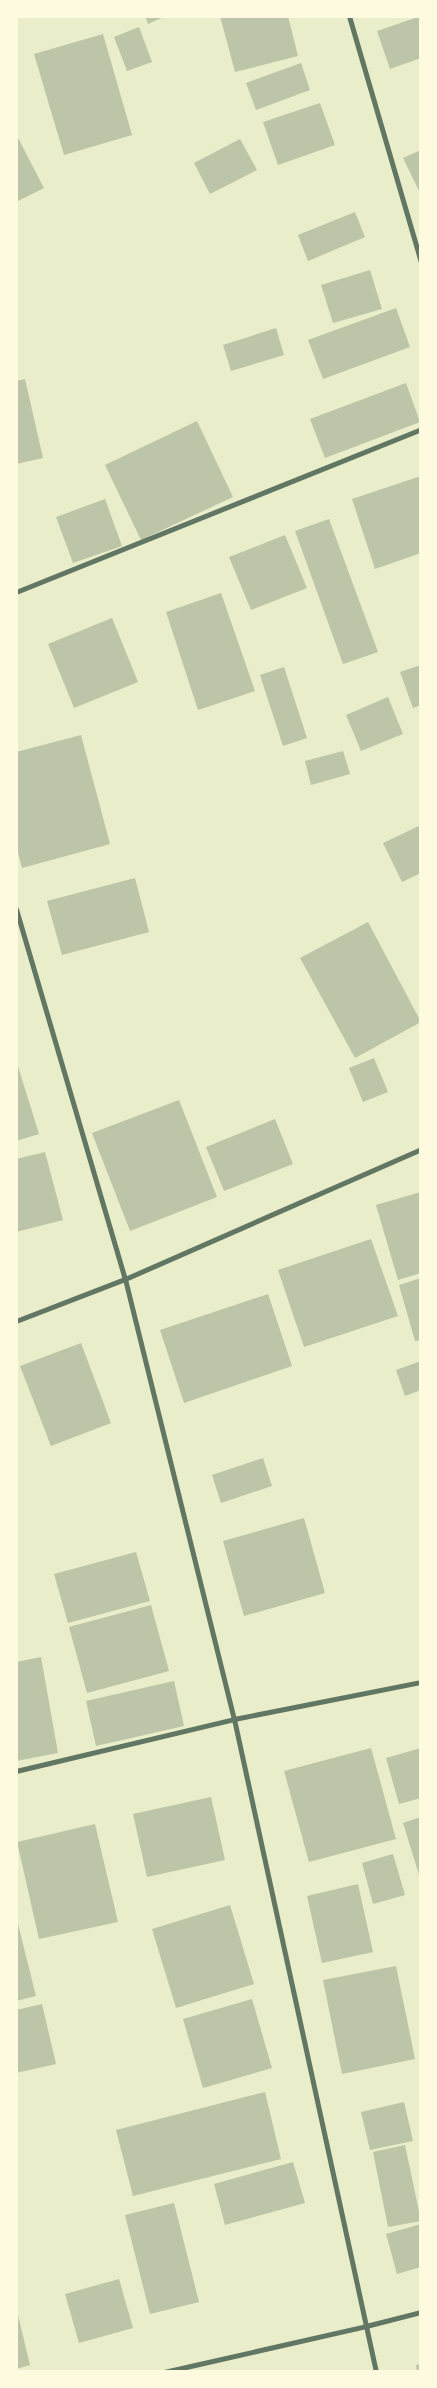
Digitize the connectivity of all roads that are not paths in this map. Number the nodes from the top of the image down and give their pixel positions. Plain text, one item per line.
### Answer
1 (349, 16) edge
2 (421, 262) edge
3 (421, 429) edge
4 (16, 592) edge
5 (16, 909) edge
6 (421, 1149) edge
7 (124, 1279) junction
8 (16, 1320) edge
9 (421, 1682) edge
10 (234, 1719) junction
11 (16, 1771) edge
12 (421, 2312) edge
13 (366, 2326) junction
14 (164, 2372) edge
15 (376, 2372) edge

1 - 2 street
3 - 4 street
5 - 7 street
6 - 7 street
7 - 8 street
7 - 10 street
9 - 10 street
10 - 11 street
10 - 13 street
12 - 13 street
13 - 14 street
13 - 15 street

